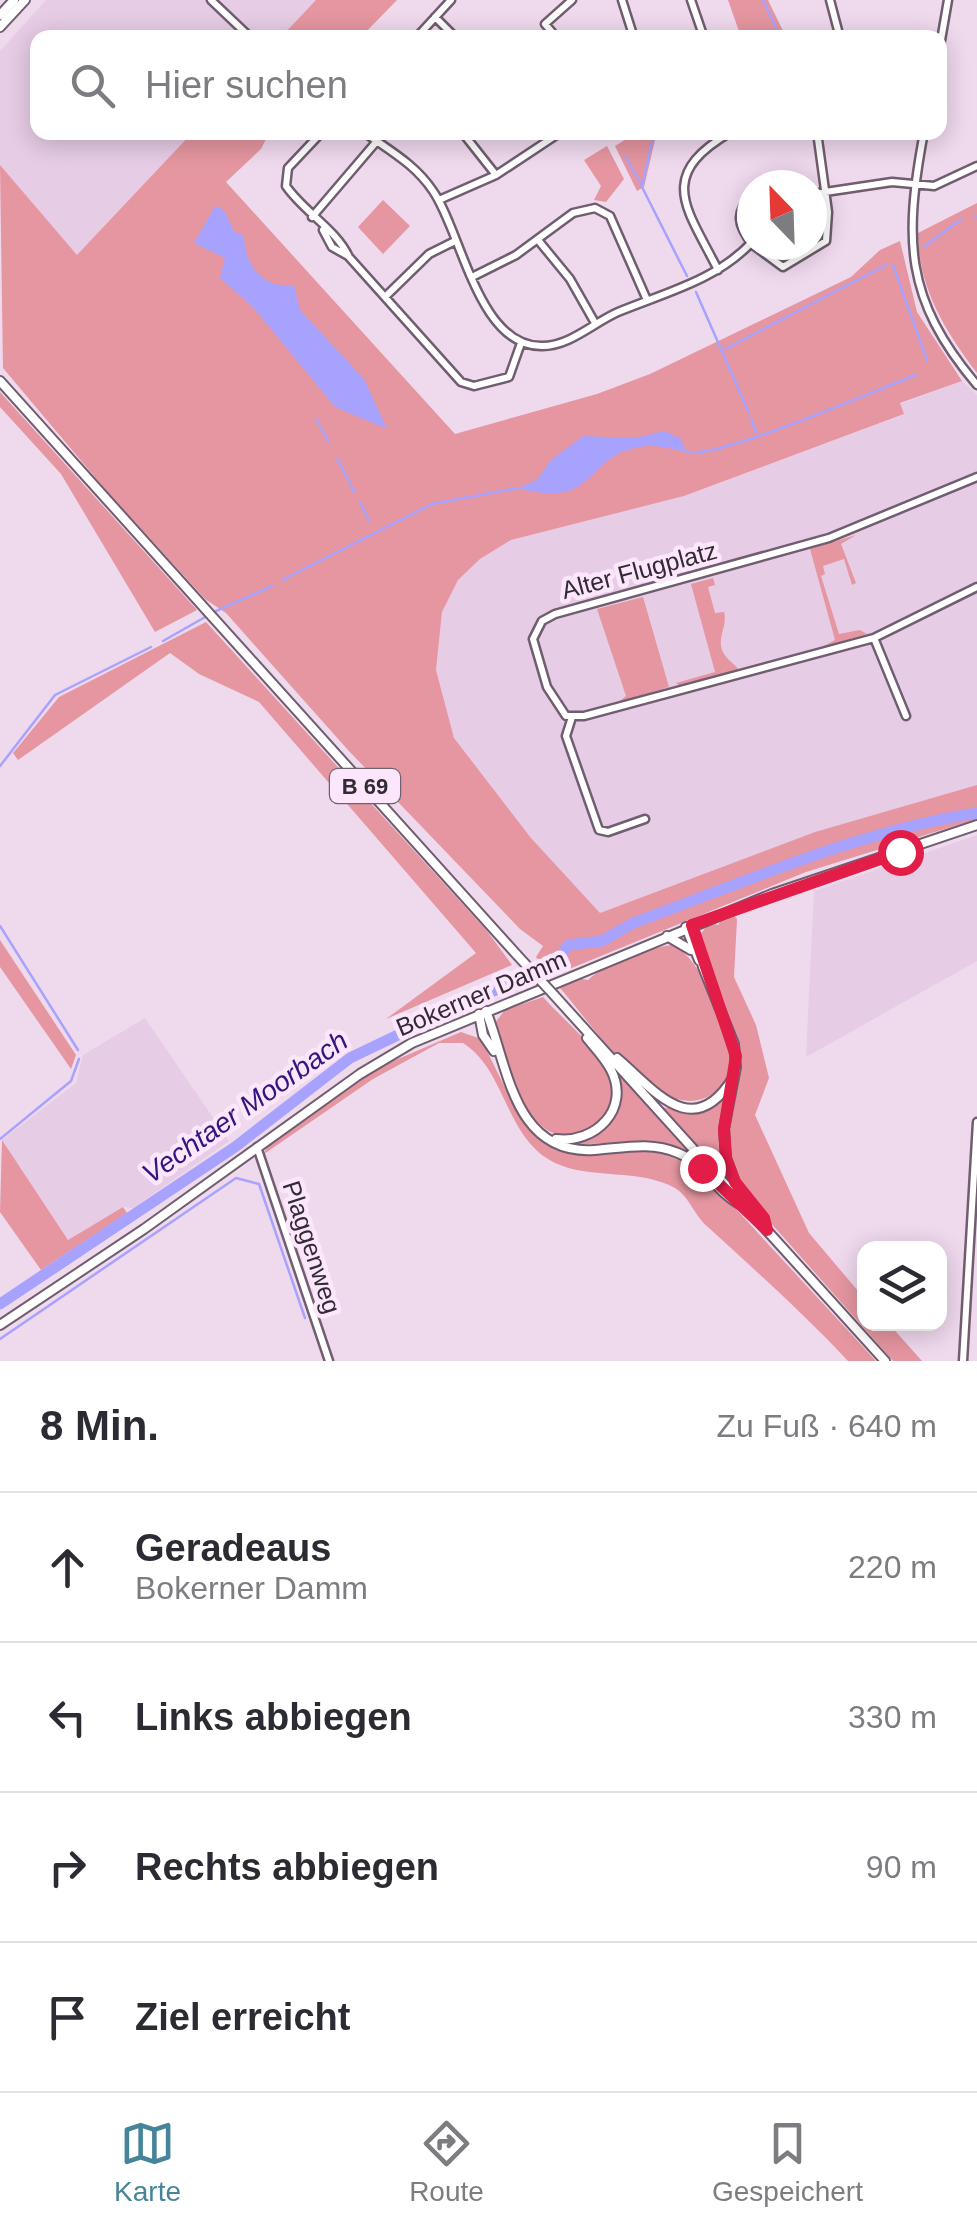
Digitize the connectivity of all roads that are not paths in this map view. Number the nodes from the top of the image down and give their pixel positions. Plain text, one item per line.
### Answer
1 (14, 0) edge
2 (25, 0) edge
3 (211, 0) edge
4 (451, 0) edge
5 (572, 0) edge
6 (622, 0) edge
7 (692, 0) edge
8 (830, 0) edge
9 (948, 0) edge
10 (0, 16) edge
11 (435, 18) junction
12 (0, 27) edge
13 (242, 30) edge
14 (424, 30) edge
15 (448, 30) edge
16 (551, 30) edge
17 (631, 30) edge
18 (701, 30) edge
19 (838, 30) edge
20 (943, 30) edge
21 (314, 140) edge
22 (468, 140) edge
23 (544, 140) edge
24 (720, 140) edge
25 (817, 140) edge
26 (922, 140) edge
27 (377, 141) joint
28 (977, 166) edge
29 (821, 170) edge
30 (496, 175) junction
31 (914, 183) junction
32 (827, 191) edge
33 (440, 200) junction
34 (312, 217) junction
35 (538, 240) junction
36 (455, 241) junction
37 (737, 255) edge
38 (774, 260) edge
39 (795, 260) edge
40 (718, 270) junction
41 (472, 276) junction
42 (385, 297) junction
43 (647, 300) junction
44 (595, 323) junction
45 (521, 343) junction
46 (0, 372) edge
47 (0, 381) edge
48 (977, 384) edge
49 (38, 422) junction
50 (977, 477) edge
51 (977, 588) edge
52 (874, 638) junction
53 (906, 716) dead end
54 (572, 717) junction
55 (645, 819) dead end
56 (977, 825) edge
57 (690, 926) junction
58 (667, 936) junction
59 (692, 950) junction
60 (703, 967) junction
61 (483, 1013) junction
62 (576, 1020) junction
63 (459, 1023) junction
64 (483, 1035) junction
65 (606, 1052) junction
66 (497, 1056) junction
67 (735, 1074) junction
68 (977, 1123) edge
69 (547, 1137) junction
70 (257, 1147) junction
71 (747, 1208) junction
72 (767, 1230) junction
73 (0, 1325) edge
74 (328, 1361) edge
75 (886, 1361) edge
76 (964, 1361) edge

1 - 10 main road
2 - 12 main road
3 - 13 street
4 - 11 street
5 - 16 street
6 - 17 street
7 - 18 street
8 - 19 street
9 - 20 street
11 - 14 street
11 - 15 street
21 - 34 street
22 - 30 street
23 - 30 street
24 - 40 street
25 - 29 street
26 - 31 street
27 - 33 street
27 - 34 street
28 - 31 street
30 - 33 street
31 - 32 street
31 - 48 street
33 - 36 street
34 - 42 street
35 - 41 street
35 - 43 street
35 - 44 street
36 - 41 street
36 - 42 street
37 - 40 street
38 - 39 street
40 - 43 street
41 - 45 street
42 - 45 street
43 - 44 street
44 - 45 street
46 - 49 main road
47 - 49 main road, B 69
49 - 62 main road, B 69, bridge
50 - 54 street, Alter Flugplatz
51 - 52 street
52 - 53 street
52 - 54 street
54 - 55 street
56 - 57 main road, Bokerner Damm
57 - 58 main road, Bokerner Damm
57 - 59 main road
57 - 60 main road
58 - 59 main road
58 - 61 main road, Bokerner Damm
59 - 60 main road
60 - 67 main road
61 - 63 main road, Bokerner Damm
61 - 64 main road
61 - 66 main road
62 - 65 main road, B 69
62 - 69 main road
63 - 64 main road
63 - 70 main road, Bokerner Damm
64 - 66 main road
65 - 67 main road
65 - 71 main road, B 69
66 - 69 main road
67 - 72 main road
68 - 76 street
69 - 71 main road
70 - 73 main road, Bokerner Damm
70 - 74 street, Plaggenweg
71 - 72 main road, B 69
72 - 75 main road, B 69

